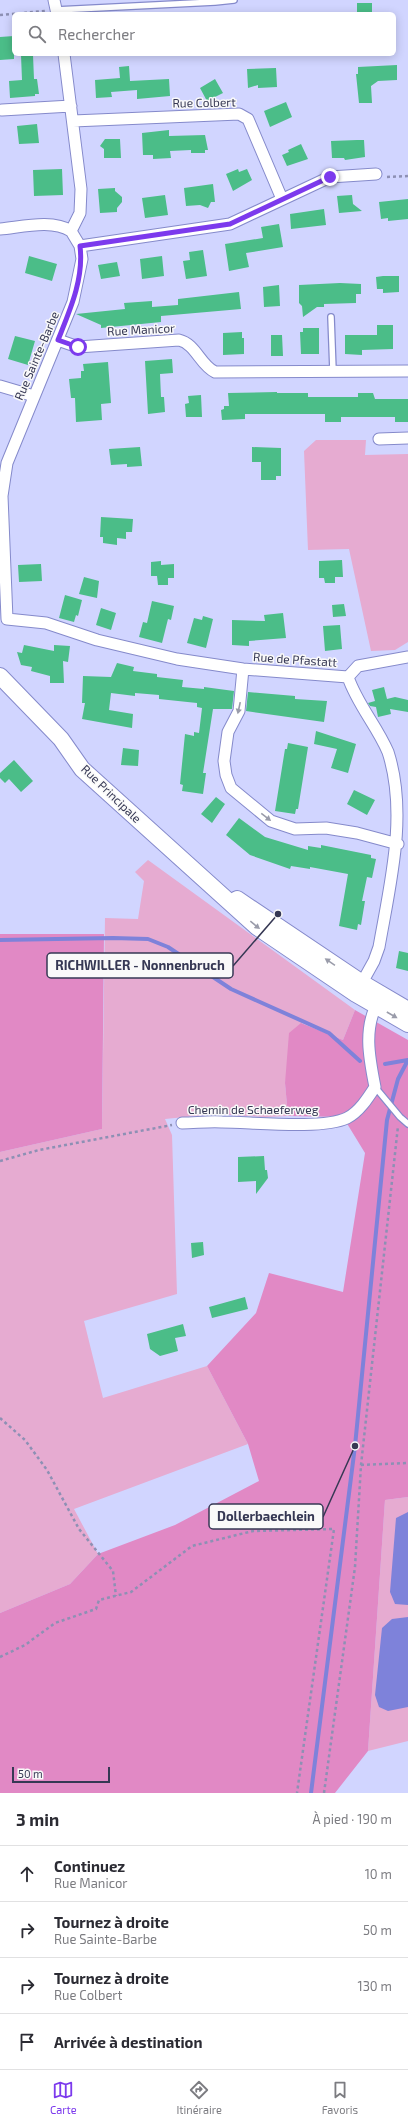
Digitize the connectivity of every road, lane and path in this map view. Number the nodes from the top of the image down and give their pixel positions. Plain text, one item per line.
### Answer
1 (234, 0) edge
2 (215, 1) edge
3 (56, 8) edge
4 (24, 12) edge
5 (12, 14) edge
6 (0, 15) edge
7 (64, 56) edge
8 (71, 106) junction
9 (2, 110) dead end
10 (73, 121) junction
11 (376, 174) joint
12 (408, 176) edge
13 (282, 199) junction
14 (0, 229) edge
15 (71, 231) junction
16 (80, 246) junction
17 (331, 317) dead end
18 (58, 340) junction
19 (333, 371) junction
20 (408, 371) edge
21 (0, 386) edge
22 (34, 396) junction
23 (379, 438) dead end
24 (408, 438) edge
25 (2, 621) edge
26 (408, 657) edge
27 (243, 669) junction
28 (0, 676) edge
29 (348, 677) junction
30 (404, 803) edge
31 (398, 844) junction
32 (359, 989) junction
33 (379, 1000) junction
34 (408, 1010) edge
35 (408, 1024) edge
36 (375, 1087) junction
37 (400, 1117) junction
38 (182, 1123) joint
39 (408, 1124) edge
40 (0, 1161) edge
41 (0, 1418) edge
42 (408, 1463) edge
43 (361, 1465) junction
44 (116, 1596) junction
45 (0, 1657) edge
46 (297, 1793) edge
47 (324, 1793) edge

1 - 2 lane
2 - 3 lane
3 - 4 path
5 - 6 path
7 - 8 street
8 - 9 street
8 - 10 street
10 - 13 street, Rue Colbert
10 - 15 street
11 - 12 path
11 - 13 street
13 - 16 street
14 - 15 street
15 - 16 street, Rue Sainte-Barbe
16 - 18 street, Rue Sainte-Barbe
17 - 19 lane
18 - 19 street, Rue Manicor
18 - 22 street, Rue Sainte-Barbe
19 - 20 street, Rue Manicor
21 - 22 street
22 - 25 street, Rue Sainte-Barbe
23 - 24 street
25 - 27 street, Rue de Pfastatt
26 - 29 street
27 - 29 street, Rue de Pfastatt
27 -> 31 street
28 - 32 main road, Rue Principale
29 - 30 street, Rue de Pfastatt
30 - 31 street, Rue de Pfastatt
31 - 32 street, Rue de Pfastatt
32 - 33 main road, Rue Principale
33 - 34 main road, Rue Principale
33 -> 35 main road, Rue Principale
33 - 36 street
36 - 37 lane
36 - 38 street, Chemin de Schaeferweg
37 - 39 lane
37 - 43 path
38 - 40 path, Chemin de Schaeferweg
41 - 44 path
42 - 43 path
43 - 47 path
44 - 45 path
44 - 46 path

